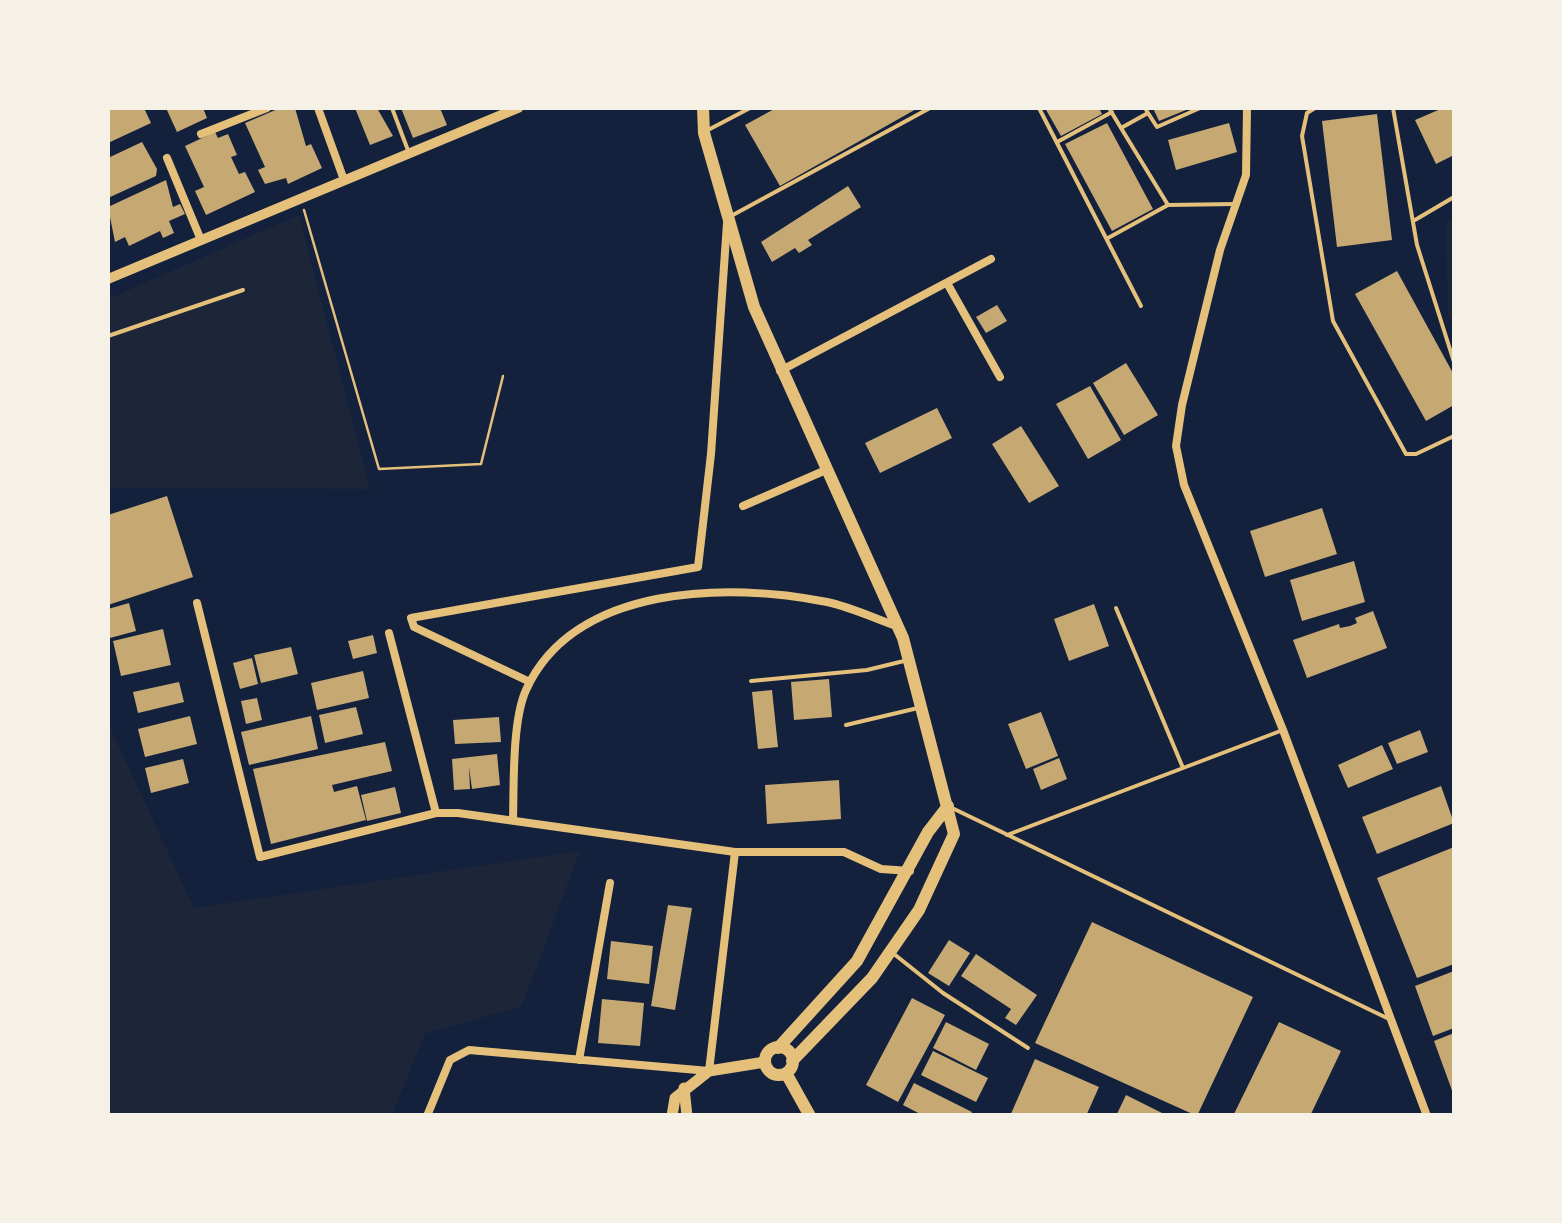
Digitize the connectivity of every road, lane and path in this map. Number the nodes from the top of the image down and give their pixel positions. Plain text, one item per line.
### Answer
1 (268, 108) edge
2 (318, 108) edge
3 (392, 108) edge
4 (518, 108) edge
5 (690, 108) edge
6 (750, 108) edge
7 (930, 108) edge
8 (1040, 108) edge
9 (1200, 108) edge
10 (1247, 108) edge
11 (1315, 108) edge
12 (1392, 108) edge
13 (1110, 110) edge
14 (1147, 110) edge
15 (703, 120) edge
16 (1121, 128) junction
17 (201, 134) dead end
18 (1057, 142) junction
19 (408, 153) junction
20 (167, 158) dead end
21 (344, 180) junction
22 (301, 198) junction
23 (1454, 198) edge
24 (1236, 204) junction
25 (1168, 205) junction
26 (727, 218) junction
27 (1413, 221) junction
28 (1108, 238) junction
29 (202, 240) junction
30 (991, 260) dead end
31 (109, 275) edge
32 (947, 282) junction
33 (243, 290) dead end
34 (1141, 306) dead end
35 (108, 336) edge
36 (1454, 362) edge
37 (780, 372) junction
38 (503, 376) dead end
39 (1000, 377) dead end
40 (1454, 436) edge
41 (826, 470) junction
42 (743, 506) dead end
43 (197, 603) dead end
44 (1116, 608) dead end
45 (899, 627) junction
46 (389, 633) dead end
47 (910, 660) junction
48 (751, 681) dead end
49 (530, 682) junction
50 (923, 707) junction
51 (846, 724) dead end
52 (1283, 730) junction
53 (1184, 768) junction
54 (948, 806) junction
55 (436, 813) junction
56 (514, 819) junction
57 (1006, 836) junction
58 (735, 852) junction
59 (910, 872) junction
60 (610, 883) dead end
61 (891, 951) junction
62 (1392, 1020) junction
63 (778, 1048) junction
64 (1028, 1048) dead end
65 (579, 1060) junction
66 (764, 1062) junction
67 (789, 1067) junction
68 (709, 1071) junction
69 (684, 1088) junction
70 (426, 1116) edge
71 (672, 1116) edge
72 (687, 1116) edge
73 (810, 1116) edge
74 (1427, 1116) edge

1 - 17 street
2 - 21 street
3 - 19 lane
4 - 19 street
5 - 15 main road
6 - 15 lane
7 - 26 lane
8 - 18 lane
9 - 14 lane
10 - 24 street
11 - 40 lane
12 - 27 lane
13 - 16 lane
13 - 18 lane
14 - 16 lane
15 - 26 main road
16 - 25 lane
18 - 28 lane
19 - 21 street
20 - 29 street
21 - 22 street
22 - 29 street
22 - 38 path
23 - 27 lane
24 - 25 lane
24 - 52 street
25 - 28 lane
26 - 37 main road
26 - 49 street
27 - 36 lane
28 - 34 lane
29 - 31 street
30 - 32 street
32 - 37 street
32 - 39 street
33 - 35 lane
37 - 41 main road
41 - 42 street
41 - 45 main road
43 - 55 street
44 - 53 lane
45 - 47 main road
45 - 49 street
46 - 55 street
47 - 48 lane
47 - 50 main road
49 - 56 street
50 - 51 lane
50 - 54 main road
52 - 53 lane
52 - 62 street
53 - 57 lane
54 - 57 lane
54 - 59 main road
54 - 61 main road
55 - 56 street
56 - 58 street
57 - 62 lane
58 - 59 street
58 - 68 street
59 - 63 main road
60 - 65 street
61 - 64 lane
61 - 67 main road
62 - 74 street
63 - 66 main road
63 - 67 main road
65 - 68 street
65 - 70 street
66 - 67 main road
66 - 68 main road
67 - 73 main road
68 - 69 main road
69 - 71 main road
69 - 72 main road

